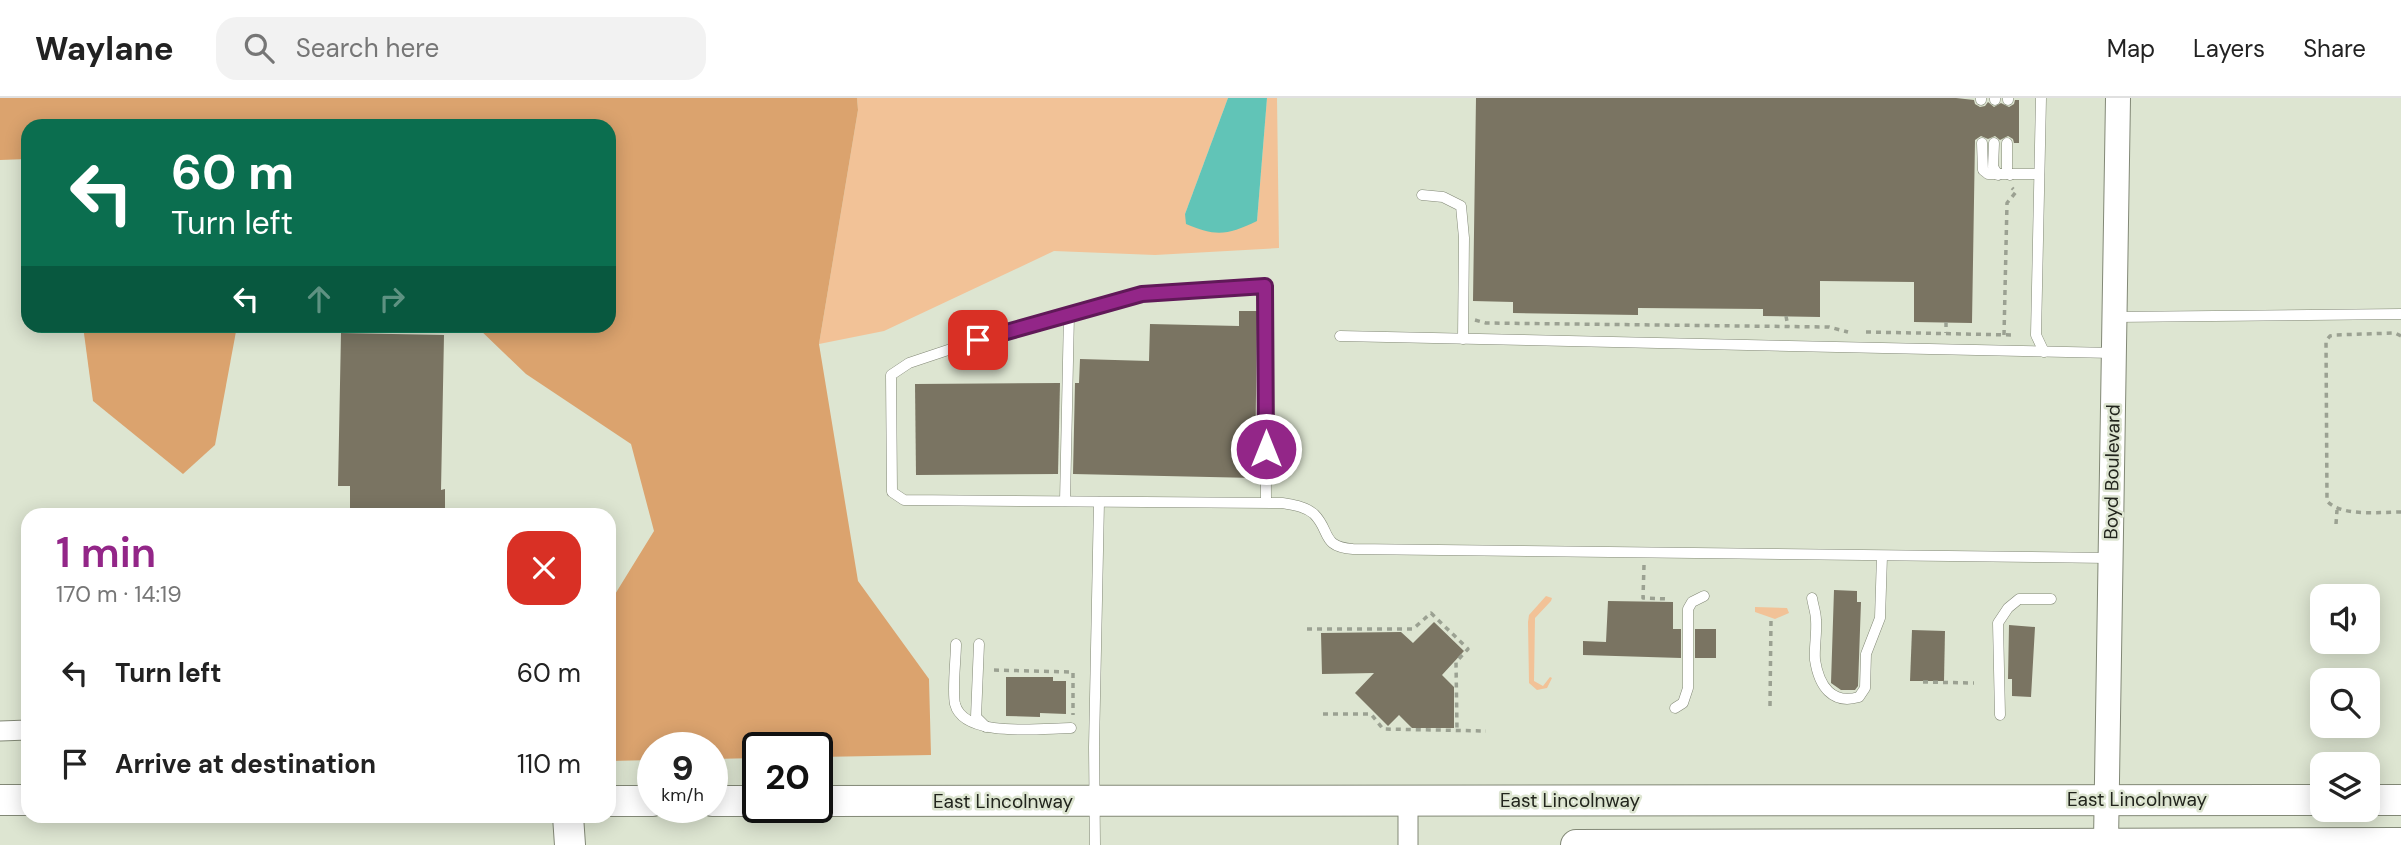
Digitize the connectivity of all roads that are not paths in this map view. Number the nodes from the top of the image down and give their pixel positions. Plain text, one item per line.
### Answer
1 (2041, 98) edge
2 (2118, 98) edge
3 (1982, 143) dead end
4 (1994, 143) dead end
5 (2007, 143) dead end
6 (2039, 174) junction
7 (1998, 175) junction
8 (2010, 175) junction
9 (1422, 195) dead end
10 (1069, 314) junction
11 (2401, 314) edge
12 (2114, 317) junction
13 (1340, 336) dead end
14 (1463, 339) junction
15 (2044, 352) junction
16 (2114, 353) junction
17 (1065, 501) junction
18 (1099, 502) junction
19 (1266, 503) junction
20 (1882, 555) junction
21 (2110, 558) junction
22 (1704, 596) dead end
23 (1812, 598) dead end
24 (2051, 599) dead end
25 (956, 643) dead end
26 (979, 644) dead end
27 (1675, 709) dead end
28 (2000, 715) dead end
29 (986, 727) junction
30 (1072, 728) road end
31 (21, 730) edge
32 (0, 731) edge
33 (2107, 799) junction
34 (0, 800) edge
35 (21, 800) edge
36 (1408, 800) junction
37 (1662, 800) junction
38 (2310, 800) edge
39 (2380, 800) edge
40 (2401, 800) edge
41 (616, 801) edge
42 (637, 801) edge
43 (833, 801) edge
44 (1093, 801) junction
45 (568, 823) edge
46 (2401, 843) edge
47 (1663, 844) edge
48 (2106, 844) edge
49 (570, 845) edge
50 (1096, 845) edge
51 (1408, 845) edge
52 (1576, 845) edge

1 - 6 lane
2 - 12 street, Boyd Boulevard
3 - 7 lane
4 - 7 lane
5 - 8 lane
6 - 8 lane
6 - 15 lane
7 - 8 lane
9 - 14 lane
10 - 17 lane
10 - 17 lane
10 - 19 lane
11 - 12 lane
12 - 16 street, Boyd Boulevard
13 - 14 lane
14 - 15 lane
15 - 16 lane
16 - 21 street, Boyd Boulevard
17 - 18 lane
18 - 19 lane
18 - 44 lane
19 - 20 lane
20 - 21 lane
20 - 23 lane
21 - 33 street, Boyd Boulevard
22 - 27 lane
24 - 28 lane
25 - 29 lane
26 - 29 lane
29 - 30 lane
31 - 32 street
33 - 37 main road, East Lincolnway
33 - 38 main road, East Lincolnway
33 - 48 street, Boyd Boulevard
34 - 35 main road
36 - 37 main road, East Lincolnway
36 - 44 main road, East Lincolnway
36 - 51 street
37 - 47 main road
39 - 40 main road
41 - 42 main road
43 - 44 main road, East Lincolnway
44 - 50 lane
45 - 49 main road
46 - 48 main road
47 - 48 main road
47 - 52 main road

